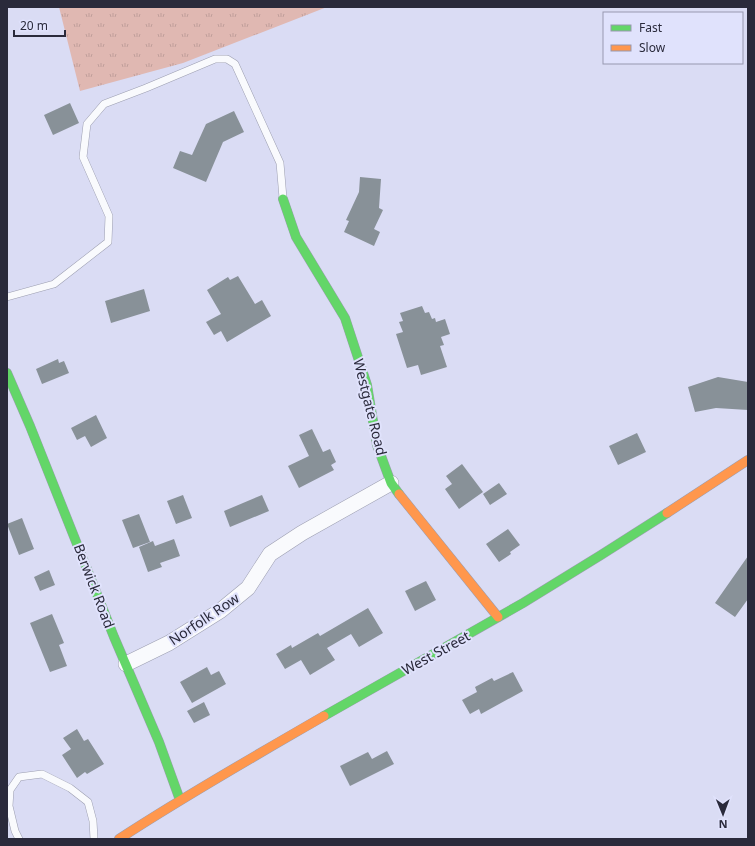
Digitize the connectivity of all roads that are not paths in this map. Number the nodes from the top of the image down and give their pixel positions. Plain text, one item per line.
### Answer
1 (283, 199) joint
2 (7, 298) edge
3 (7, 373) edge
4 (748, 460) edge
5 (390, 483) junction
6 (498, 618) junction
7 (126, 664) junction
8 (180, 800) junction
9 (18, 839) edge
10 (94, 839) edge
11 (120, 839) edge

1 - 2 lane
1 - 5 street, Westgate Road
3 - 7 street, Berwick Road
4 - 6 street, West Street
5 - 6 street, Westgate Road
5 - 7 street, Norfolk Row
6 - 8 street, West Street
7 - 8 street, Berwick Road
8 - 11 street, West Street
9 - 10 lane

